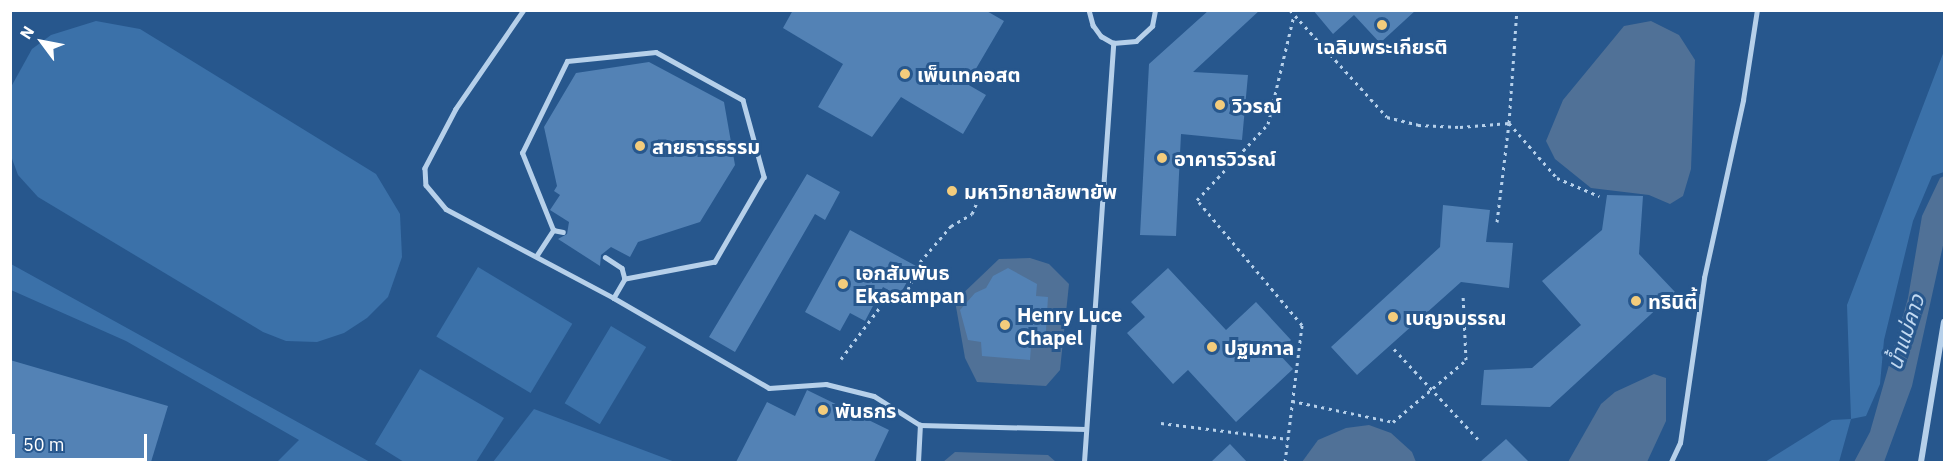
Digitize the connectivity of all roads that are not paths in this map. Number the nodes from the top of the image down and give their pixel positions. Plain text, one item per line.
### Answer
1 (524, 10) edge
2 (1089, 10) edge
3 (1155, 10) edge
4 (1757, 10) edge
5 (1113, 43) junction
6 (553, 230) junction
7 (563, 232) dead end
8 (537, 255) junction
9 (605, 257) dead end
10 (625, 279) junction
11 (614, 298) junction
12 (1944, 322) edge
13 (920, 425) junction
14 (1086, 429) junction
15 (918, 462) edge
16 (1084, 462) edge
17 (1671, 462) edge
18 (1921, 462) edge

1 - 8 lane
2 - 5 lane
3 - 5 lane
4 - 17 lane
5 - 14 lane
6 - 7 lane
6 - 8 lane
6 - 10 lane
8 - 11 lane
9 - 10 lane
10 - 11 lane
11 - 13 lane
12 - 18 street
13 - 14 lane
13 - 15 lane
14 - 16 lane

